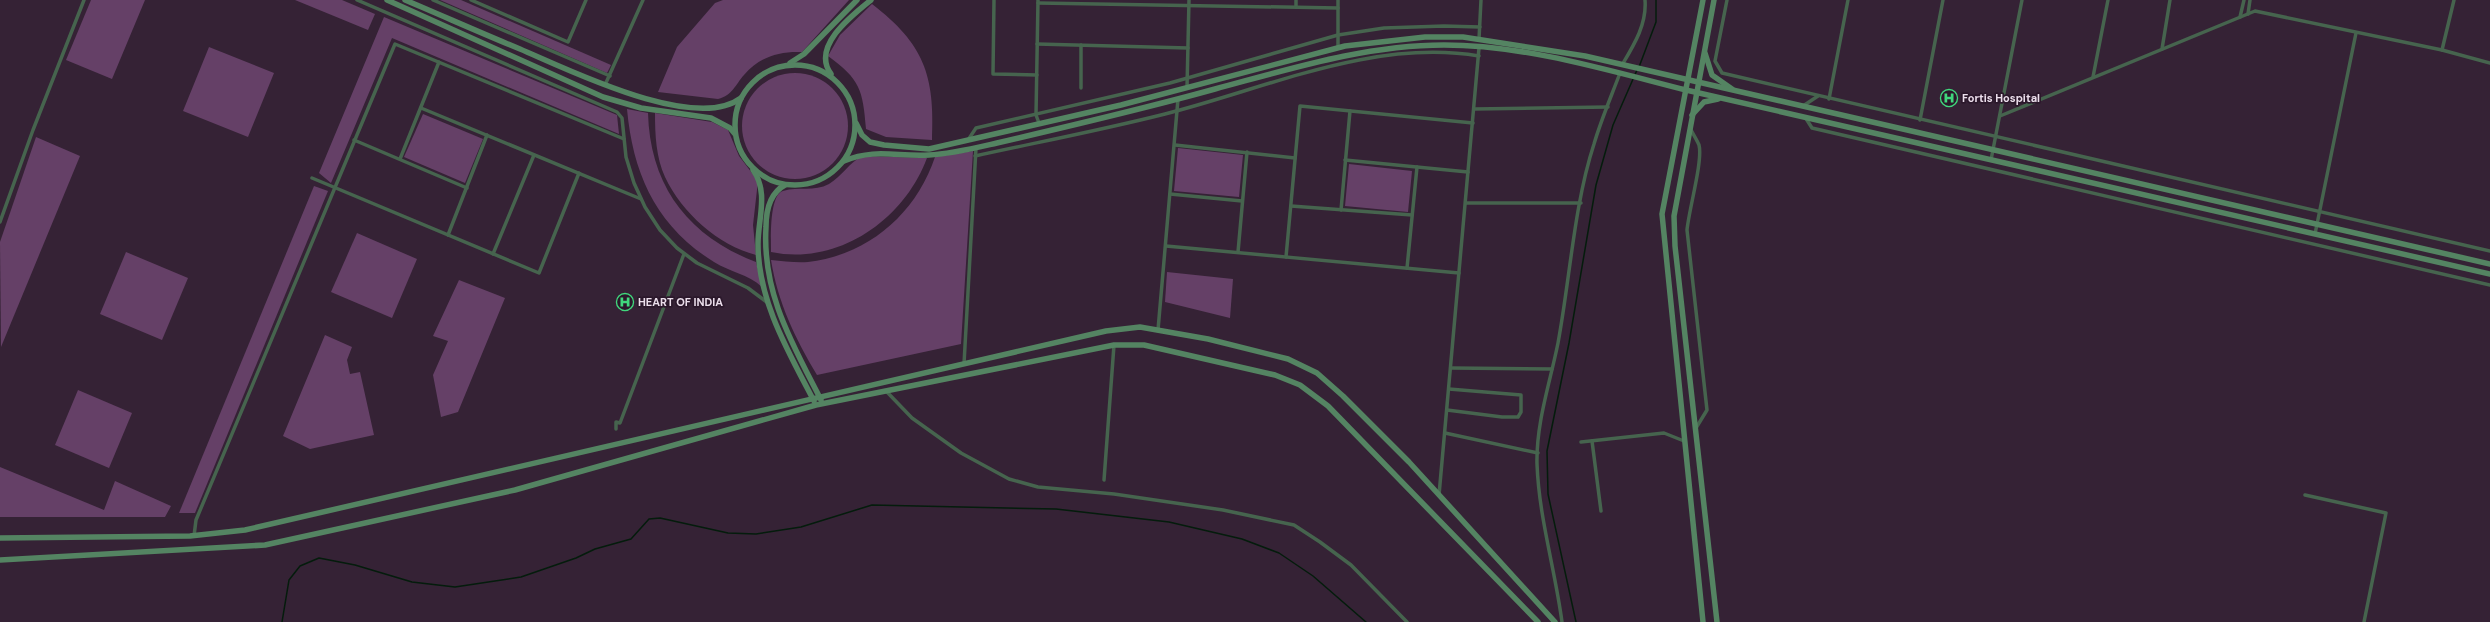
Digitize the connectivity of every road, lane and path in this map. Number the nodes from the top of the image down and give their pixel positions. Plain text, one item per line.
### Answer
1 (84, 0) edge
2 (357, 0) edge
3 (387, 0) edge
4 (405, 0) edge
5 (433, 0) edge
6 (471, 0) edge
7 (586, 0) edge
8 (643, 0) edge
9 (857, 0) edge
10 (871, 0) edge
11 (994, 0) edge
12 (1144, 0) edge
13 (1189, 0) edge
14 (1296, 0) edge
15 (1338, 0) edge
16 (1481, 0) edge
17 (1645, 0) edge
18 (1703, 0) edge
19 (1714, 0) edge
20 (1727, 0) edge
21 (1848, 0) edge
22 (1943, 0) edge
23 (2022, 0) edge
24 (2108, 0) edge
25 (2170, 0) edge
26 (2244, 0) edge
27 (2250, 0) edge
28 (2454, 0) edge
29 (1038, 2) edge
30 (1144, 5) junction
31 (1188, 6) junction
32 (1296, 7) junction
33 (1338, 8) junction
34 (2248, 14) junction
35 (2240, 17) junction
36 (1480, 28) junction
37 (2356, 33) junction
38 (1338, 35) junction
39 (1479, 39) junction
40 (1037, 44) junction
41 (1081, 45) junction
42 (1188, 48) junction
43 (1338, 48) junction
44 (1480, 48) junction
45 (2162, 49) junction
46 (2442, 50) junction
47 (1704, 51) junction
48 (1479, 56) junction
49 (439, 62) junction
50 (790, 63) junction
51 (2490, 63) edge
52 (1622, 65) junction
53 (1623, 74) junction
54 (1037, 75) junction
55 (610, 76) junction
56 (833, 77) junction
57 (2093, 77) junction
58 (1187, 78) junction
59 (1688, 81) junction
60 (1698, 83) junction
61 (606, 86) junction
62 (1081, 88) dead end
63 (1187, 88) junction
64 (1686, 90) junction
65 (1696, 92) junction
66 (1738, 92) junction
67 (1818, 96) junction
68 (741, 98) junction
69 (609, 99) junction
70 (1178, 99) junction
71 (1724, 99) junction
72 (1829, 99) junction
73 (1608, 106) junction
74 (606, 107) junction
75 (1802, 107) junction
76 (421, 108) junction
77 (1474, 109) junction
78 (1178, 110) junction
79 (1350, 111) junction
80 (1036, 115) junction
81 (1692, 115) junction
82 (2000, 116) junction
83 (1804, 117) junction
84 (1920, 120) junction
85 (856, 123) junction
86 (1039, 123) junction
87 (1473, 123) junction
88 (1690, 127) junction
89 (736, 134) junction
90 (488, 136) junction
91 (1995, 137) junction
92 (624, 139) junction
93 (354, 140) junction
94 (967, 141) junction
95 (1175, 145) junction
96 (976, 148) junction
97 (1993, 150) junction
98 (1247, 152) junction
99 (534, 155) junction
100 (976, 156) junction
101 (400, 158) junction
102 (1295, 158) junction
103 (1345, 160) junction
104 (1991, 160) junction
105 (844, 161) junction
106 (749, 164) junction
107 (1417, 167) junction
108 (1468, 172) junction
109 (579, 173) junction
110 (312, 178) dead end
111 (785, 185) junction
112 (335, 188) junction
113 (467, 188) junction
114 (1170, 194) junction
115 (642, 200) junction
116 (1242, 201) junction
117 (1466, 203) junction
118 (1581, 203) junction
119 (1291, 206) junction
120 (1341, 210) junction
121 (2319, 211) junction
122 (1412, 215) junction
123 (0, 222) edge
124 (2317, 224) junction
125 (2315, 234) junction
126 (448, 235) junction
127 (1166, 246) junction
128 (2490, 251) edge
129 (1238, 252) junction
130 (493, 254) junction
131 (684, 254) junction
132 (1286, 257) junction
133 (2490, 264) edge
134 (1407, 268) junction
135 (1459, 273) junction
136 (2490, 274) edge
137 (2490, 285) edge
138 (769, 304) junction
139 (1158, 330) junction
140 (1114, 345) junction
141 (964, 364) junction
142 (1451, 368) junction
143 (1552, 370) junction
144 (1449, 389) junction
145 (886, 391) junction
146 (820, 397) junction
147 (813, 398) junction
148 (823, 404) junction
149 (816, 405) junction
150 (1447, 410) junction
151 (1696, 428) junction
152 (616, 429) dead end
153 (1445, 433) junction
154 (1592, 441) junction
155 (1684, 441) junction
156 (1581, 442) dead end
157 (1538, 454) junction
158 (1104, 480) dead end
159 (1439, 495) junction
160 (2305, 495) dead end
161 (1601, 511) dead end
162 (194, 536) junction
163 (0, 538) edge
164 (0, 560) edge
165 (1407, 622) edge
166 (1538, 622) edge
167 (1555, 622) edge
168 (1562, 622) edge
169 (1703, 622) edge
170 (1717, 622) edge
171 (2364, 622) edge

1 - 123 street
2 - 74 street
3 - 69 street
4 - 61 street
5 - 55 street
6 - 7 street
8 - 55 street
9 - 50 street
10 - 56 street
11 - 54 street
12 - 30 street
13 - 31 street
14 - 32 street
15 - 33 street
16 - 36 street
17 - 52 street
18 - 59 street
19 - 47 street
20 - 67 street
21 - 72 street
22 - 84 street
23 - 82 street
24 - 57 street
25 - 45 street
26 - 35 street
27 - 34 street
28 - 46 street
29 - 30 street
29 - 40 street
30 - 31 street
31 - 32 street
31 - 42 street
32 - 33 street
33 - 38 street
34 - 35 street
34 - 37 street
35 - 45 street
36 - 38 street
36 - 39 street
37 - 46 street
37 - 121 street
38 - 43 street
38 - 58 street
39 - 43 street
39 - 52 street
40 - 41 street
40 - 54 street
41 - 42 street
41 - 62 street
42 - 58 street
43 - 63 street
44 - 48 street
44 - 53 street
44 - 70 street
45 - 57 street
46 - 51 street
47 - 60 street
47 - 66 street
48 - 77 street
48 - 78 street
49 - 76 street
49 - 92 street
49 - 93 street
50 - 56 street
50 - 68 street
52 - 59 street
53 - 64 street
53 - 73 street
54 - 80 street
55 - 61 street
56 - 85 street
57 - 82 street
58 - 63 street
58 - 80 street
59 - 60 street
59 - 64 street
60 - 65 street
60 - 66 street
61 - 68 street
63 - 86 street
64 - 65 street
64 - 155 street
65 - 71 street
65 - 81 street
66 - 75 street
67 - 72 street
67 - 75 street
68 - 89 street
69 - 74 street
69 - 89 street
70 - 78 street
70 - 96 street
71 - 81 street
71 - 83 street
72 - 84 street
73 - 77 street
73 - 118 street
74 - 92 street
75 - 97 street
76 - 90 street
76 - 101 street
77 - 87 street
78 - 95 street
78 - 100 street
79 - 87 street
79 - 102 street
79 - 103 street
80 - 86 street
80 - 94 street
81 - 88 street
82 - 91 street
83 - 104 street
83 - 137 street
84 - 91 street
85 - 94 street
85 - 105 street
86 - 94 street
87 - 108 street
88 - 151 street
88 - 151 street
89 - 106 street
90 - 99 street
90 - 113 street
91 - 97 street
91 - 121 street
92 - 115 street
93 - 101 street
93 - 112 street
95 - 98 street
95 - 114 street
96 - 100 street
96 - 105 street
97 - 104 street
97 - 124 street
98 - 102 street
98 - 116 street
99 - 109 street
99 - 130 street
100 - 141 street
101 - 113 street
102 - 119 street
103 - 107 street
103 - 120 street
104 - 125 street
105 - 111 street
106 - 111 street
106 - 138 street
107 - 108 street
107 - 122 street
108 - 117 street
109 - 115 street
109 - 130 street
110 - 112 street
111 - 146 street
112 - 126 street
112 - 162 street
113 - 126 street
114 - 116 street
114 - 127 street
115 - 131 street
116 - 129 street
117 - 118 street
117 - 135 street
118 - 143 street
119 - 120 street
119 - 132 street
120 - 122 street
121 - 124 street
121 - 128 street
122 - 134 street
124 - 125 street
124 - 133 street
125 - 136 street
126 - 130 street
127 - 129 street
127 - 139 street
129 - 132 street
131 - 138 street
131 - 152 street
132 - 134 street
134 - 135 street
135 - 142 street
138 - 147 street
139 - 141 street
139 - 159 street
140 - 145 street
140 - 158 street
140 - 166 street
141 - 146 street
142 - 143 street
142 - 144 street
143 - 157 street
144 - 150 street
144 - 150 street
145 - 148 street
145 - 165 street
146 - 147 street
146 - 148 street
147 - 149 street
147 - 162 street
148 - 149 street
149 - 164 street
150 - 153 street
151 - 170 street
153 - 157 street
153 - 159 street
154 - 155 street
154 - 156 street
154 - 161 street
155 - 169 street
157 - 168 street
159 - 167 street
160 - 171 street
162 - 163 street

